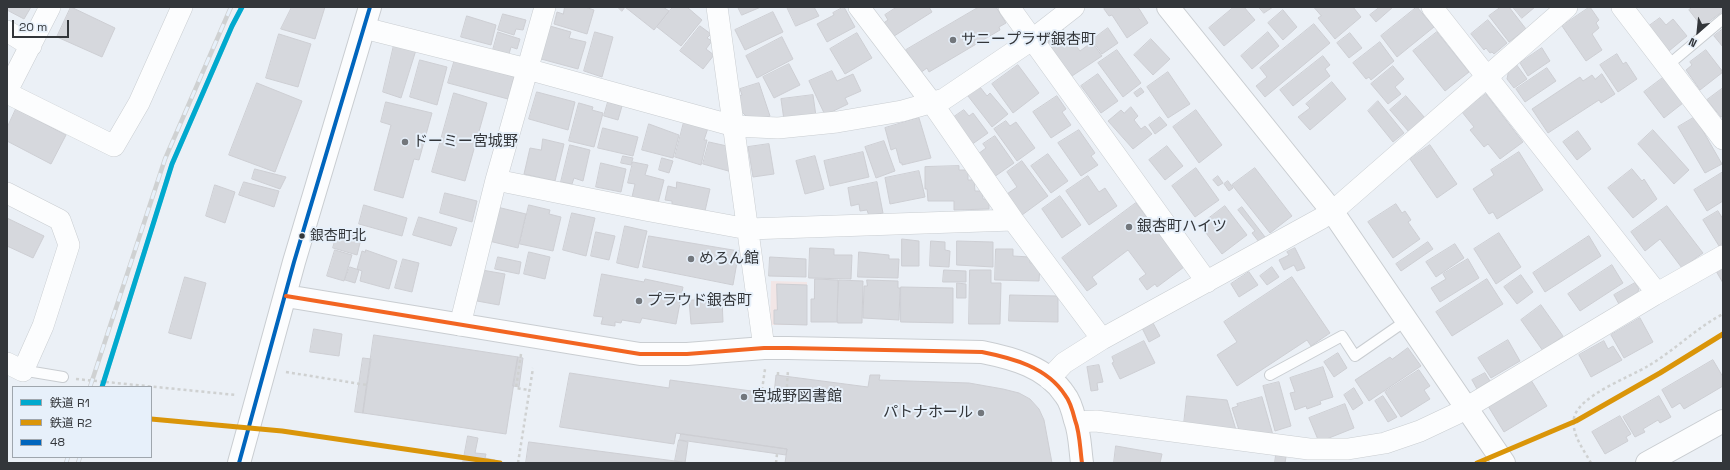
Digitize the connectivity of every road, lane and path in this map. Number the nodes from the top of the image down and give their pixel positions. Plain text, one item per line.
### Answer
1 (50, 7) edge
2 (182, 7) edge
3 (370, 7) edge
4 (545, 7) edge
5 (717, 7) edge
6 (859, 7) edge
7 (1009, 7) edge
8 (1074, 7) edge
9 (1168, 7) edge
10 (1432, 7) edge
11 (1567, 7) edge
12 (1622, 7) edge
13 (1723, 19) edge
14 (364, 28) junction
15 (7, 31) edge
16 (1033, 39) junction
17 (30, 46) junction
18 (1667, 66) junction
19 (527, 69) junction
20 (1486, 77) junction
21 (7, 92) edge
22 (932, 103) junction
23 (734, 126) junction
24 (1723, 139) edge
25 (496, 180) junction
26 (7, 193) edge
27 (1332, 211) junction
28 (1013, 220) junction
29 (748, 229) junction
30 (1723, 256) edge
31 (1207, 282) junction
32 (1657, 293) junction
33 (286, 296) junction
34 (1723, 314) edge
35 (1407, 320) junction
36 (460, 325) junction
37 (1102, 339) junction
38 (764, 348) junction
39 (521, 357) dead end
40 (12, 367) edge
41 (533, 368) dead end
42 (765, 369) dead end
43 (778, 369) dead end
44 (788, 370) dead end
45 (286, 372) dead end
46 (778, 375) dead end
47 (1270, 375) dead end
48 (64, 377) joint
49 (1049, 379) junction
50 (367, 385) dead end
51 (147, 386) edge
52 (152, 387) edge
53 (530, 390) junction
54 (762, 390) dead end
55 (258, 398) junction
56 (776, 400) dead end
57 (1467, 408) junction
58 (1723, 421) edge
59 (1076, 422) junction
60 (777, 454) dead end
61 (239, 463) edge
62 (518, 463) edge
63 (776, 463) edge
64 (1082, 463) edge
65 (1504, 463) edge
66 (1591, 463) edge
67 (1647, 463) edge

1 - 17 street
2 - 21 street
3 - 14 street
4 - 19 street
5 - 23 street
6 - 22 street
7 - 16 street
8 - 16 street
9 - 27 street
10 - 20 street
11 - 20 street
12 - 18 street
13 - 18 lane
14 - 19 street
14 - 33 street
15 - 17 street
16 - 22 street
16 - 31 street
17 - 21 street
18 - 24 street
19 - 23 street
19 - 25 street
20 - 27 street
20 - 32 street
22 - 23 street
22 - 28 street
23 - 29 street
25 - 29 street
25 - 36 street
26 - 40 street
27 - 31 street
27 - 35 street
28 - 29 street
28 - 37 street
29 - 38 street
30 - 32 street
31 - 37 street
32 - 57 street
33 - 36 street
33 - 55 street
34 - 66 path
35 - 47 lane
35 - 57 street
36 - 38 street
37 - 49 street
38 - 49 street
39 - 53 path
40 - 48 lane
41 - 53 path
42 - 54 path
43 - 46 path
44 - 56 path
45 - 50 path
48 - 51 path
49 - 59 street
52 - 55 path
53 - 62 path
55 - 61 street
57 - 59 street
57 - 65 street
58 - 67 street
59 - 64 street
60 - 63 path

